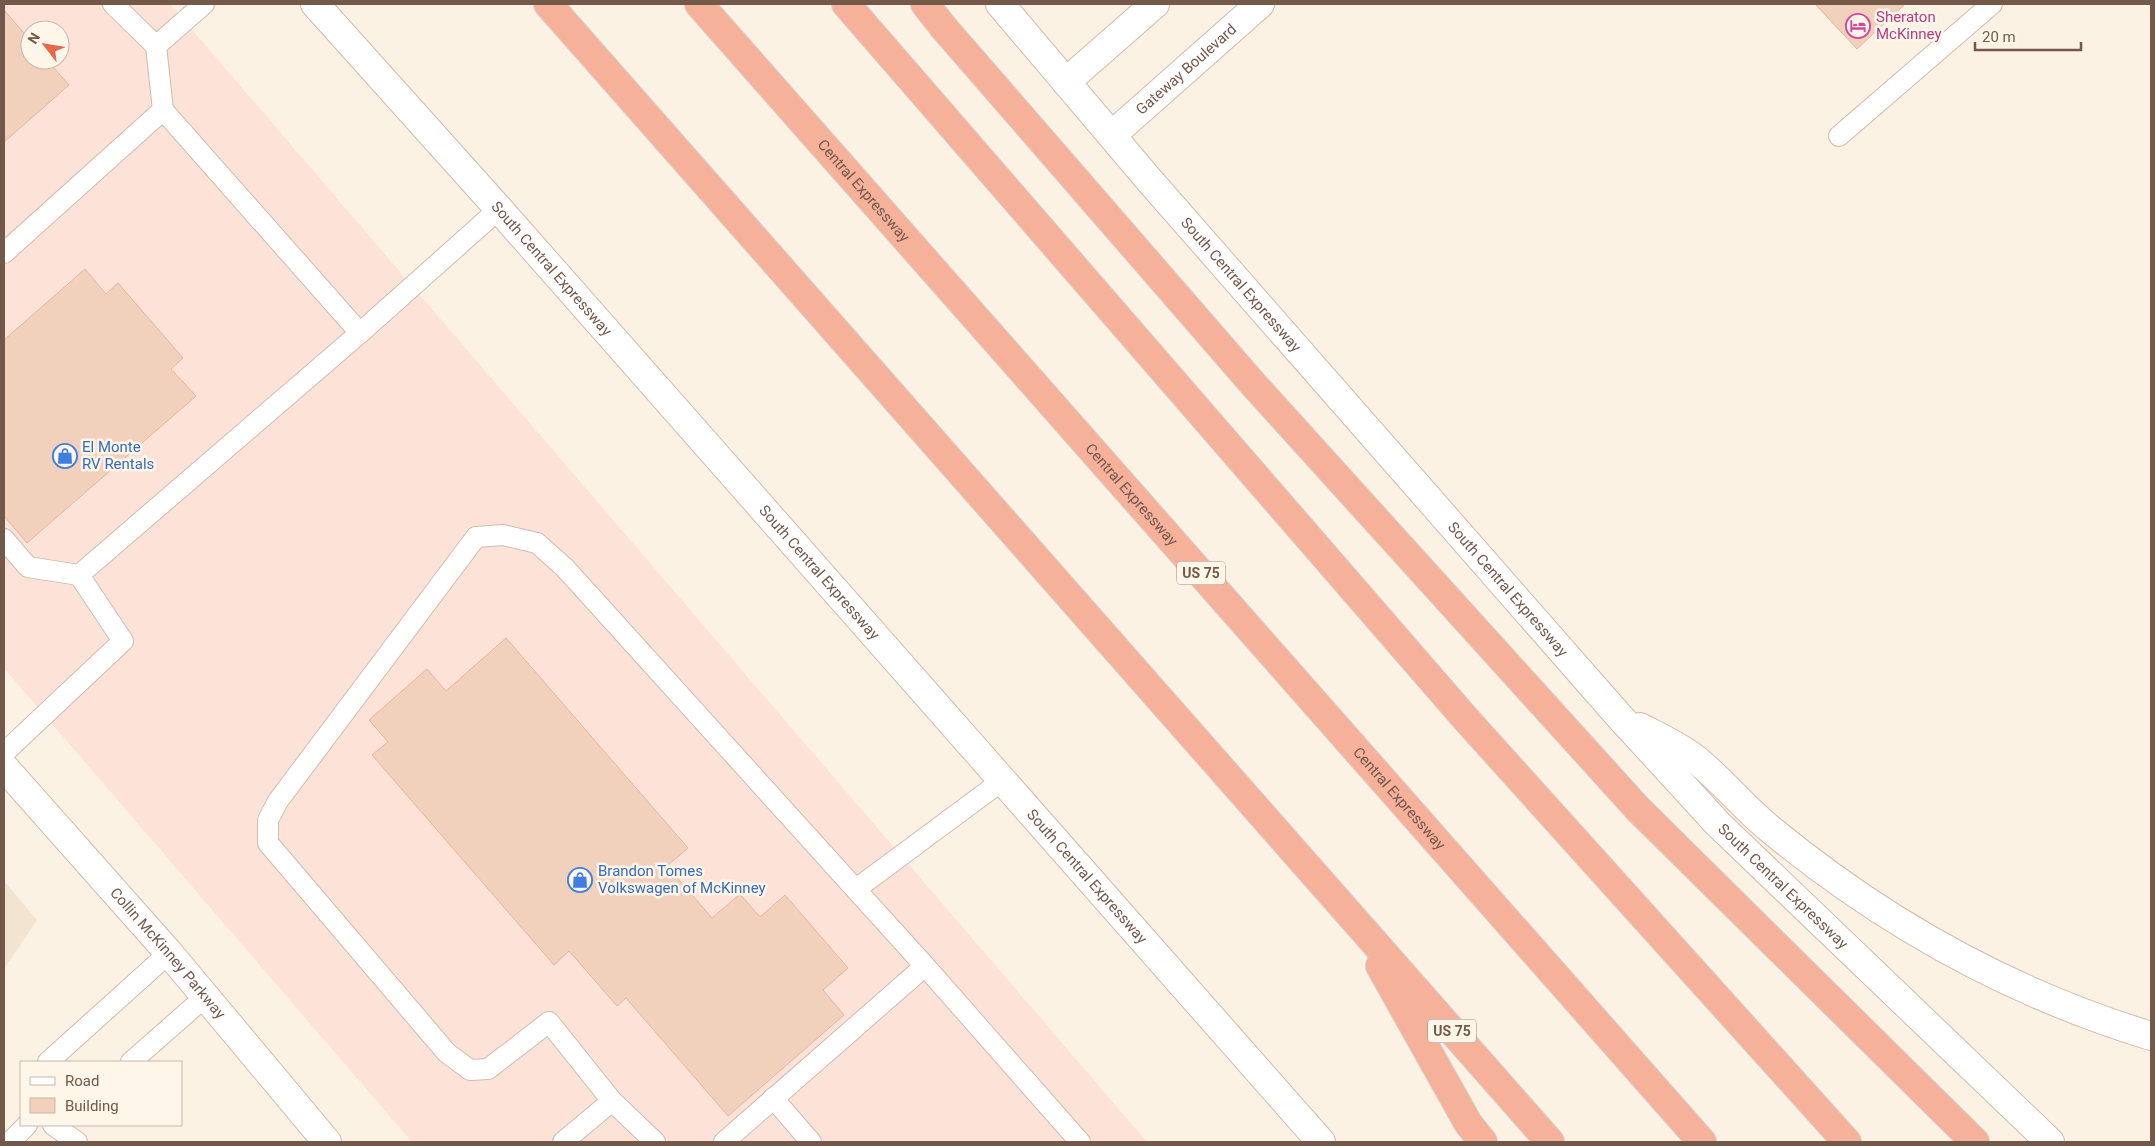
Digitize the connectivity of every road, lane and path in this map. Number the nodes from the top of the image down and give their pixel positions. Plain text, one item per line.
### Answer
1 (113, 4) edge
2 (204, 4) edge
3 (315, 4) edge
4 (548, 4) edge
5 (699, 4) edge
6 (846, 4) edge
7 (925, 4) edge
8 (1000, 4) edge
9 (1155, 4) edge
10 (1260, 4) edge
11 (1992, 4) edge
12 (156, 46) junction
13 (1066, 82) junction
14 (162, 110) junction
15 (1112, 134) junction
16 (1839, 136) dead end
17 (499, 209) junction
18 (4, 253) edge
19 (360, 333) junction
20 (4, 539) edge
21 (79, 575) junction
22 (1619, 716) junction
23 (4, 753) edge
24 (4, 767) edge
25 (1003, 780) junction
26 (856, 889) junction
27 (1354, 919) junction
28 (169, 953) junction
29 (925, 966) junction
30 (206, 996) junction
31 (2151, 1036) edge
32 (49, 1061) edge
33 (132, 1061) edge
34 (773, 1098) junction
35 (612, 1101) junction
36 (26, 1126) edge
37 (54, 1126) edge
38 (10, 1142) edge
39 (77, 1142) edge
40 (327, 1142) edge
41 (563, 1142) edge
42 (655, 1142) edge
43 (724, 1142) edge
44 (811, 1142) edge
45 (1080, 1142) edge
46 (1321, 1142) edge
47 (1483, 1142) edge
48 (1550, 1142) edge
49 (1702, 1142) edge
50 (1847, 1142) edge
51 (1975, 1142) edge
52 (2050, 1142) edge

1 - 12 lane
2 - 12 lane
3 - 17 main road, South Central Expressway
4 - 27 highway, US 75
5 - 49 highway, Central Expressway / US 75
6 - 50 highway
7 - 51 highway
8 - 13 main road, South Central Expressway
9 - 13 main road
10 - 15 main road, Gateway Boulevard
11 - 16 lane
12 - 14 lane
13 - 15 main road, South Central Expressway
14 - 18 lane
14 - 19 lane
15 - 22 main road, South Central Expressway
17 - 19 lane
17 - 25 main road, South Central Expressway
19 - 21 lane
20 - 21 lane
21 - 23 lane
22 - 31 main road
22 - 52 main road, South Central Expressway
24 - 28 main road, Collin McKinney Parkway
25 - 26 lane
25 - 46 main road, South Central Expressway
26 - 29 lane
26 - 35 lane
27 - 47 highway
27 - 48 highway, US 75
28 - 30 main road, Collin McKinney Parkway
28 - 32 lane
29 - 34 lane
29 - 45 lane
30 - 33 lane
30 - 40 main road, Collin McKinney Parkway
34 - 43 lane
34 - 44 lane
35 - 41 lane
35 - 42 lane
36 - 38 lane
37 - 39 lane

